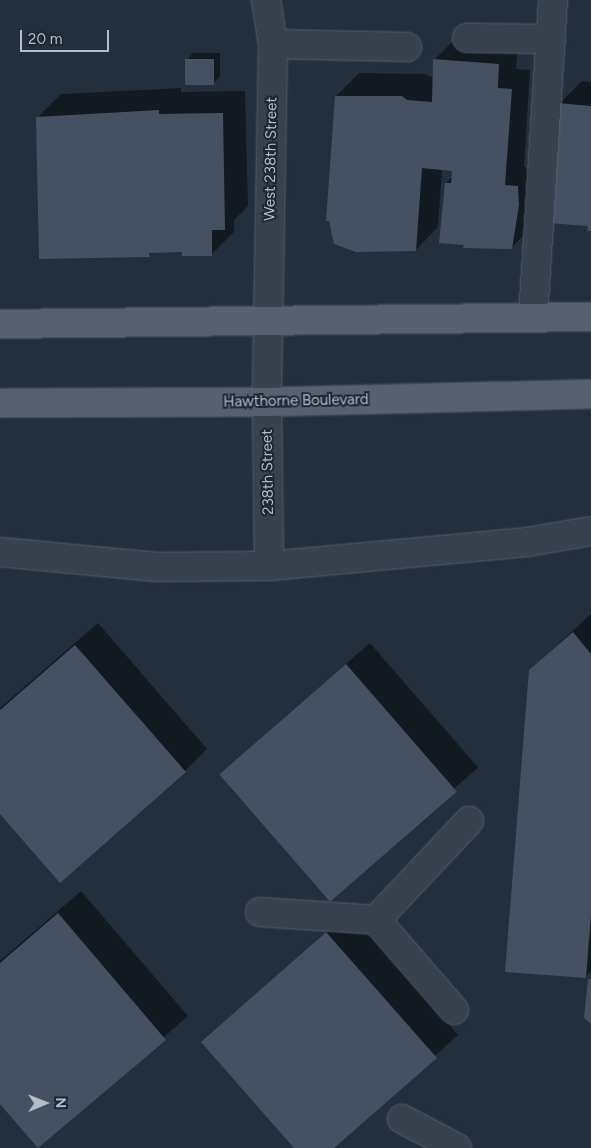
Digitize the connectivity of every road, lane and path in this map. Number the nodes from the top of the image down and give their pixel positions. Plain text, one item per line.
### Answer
1 (266, 0) edge
2 (553, 0) edge
3 (468, 38) dead end
4 (551, 39) junction
5 (273, 44) junction
6 (407, 48) dead end
7 (591, 317) edge
8 (533, 318) junction
9 (269, 319) junction
10 (0, 324) edge
11 (591, 394) edge
12 (267, 402) junction
13 (0, 403) edge
14 (591, 531) edge
15 (0, 552) edge
16 (269, 566) junction
17 (469, 821) dead end
18 (260, 912) dead end
19 (376, 920) junction
20 (454, 1010) dead end
21 (402, 1119) dead end
22 (457, 1148) edge

1 - 5 street, West 238th Street
2 - 4 street
3 - 4 street
4 - 8 street
5 - 6 street
5 - 9 street, West 238th Street
7 - 8 main road
8 - 9 main road
9 - 10 main road
9 - 12 street, 238th Street
11 - 12 main road, Hawthorne Boulevard
12 - 13 main road, Hawthorne Boulevard
12 - 16 street, 238th Street
14 - 16 street
15 - 16 street
17 - 19 street
18 - 19 street
19 - 20 street
21 - 22 street

